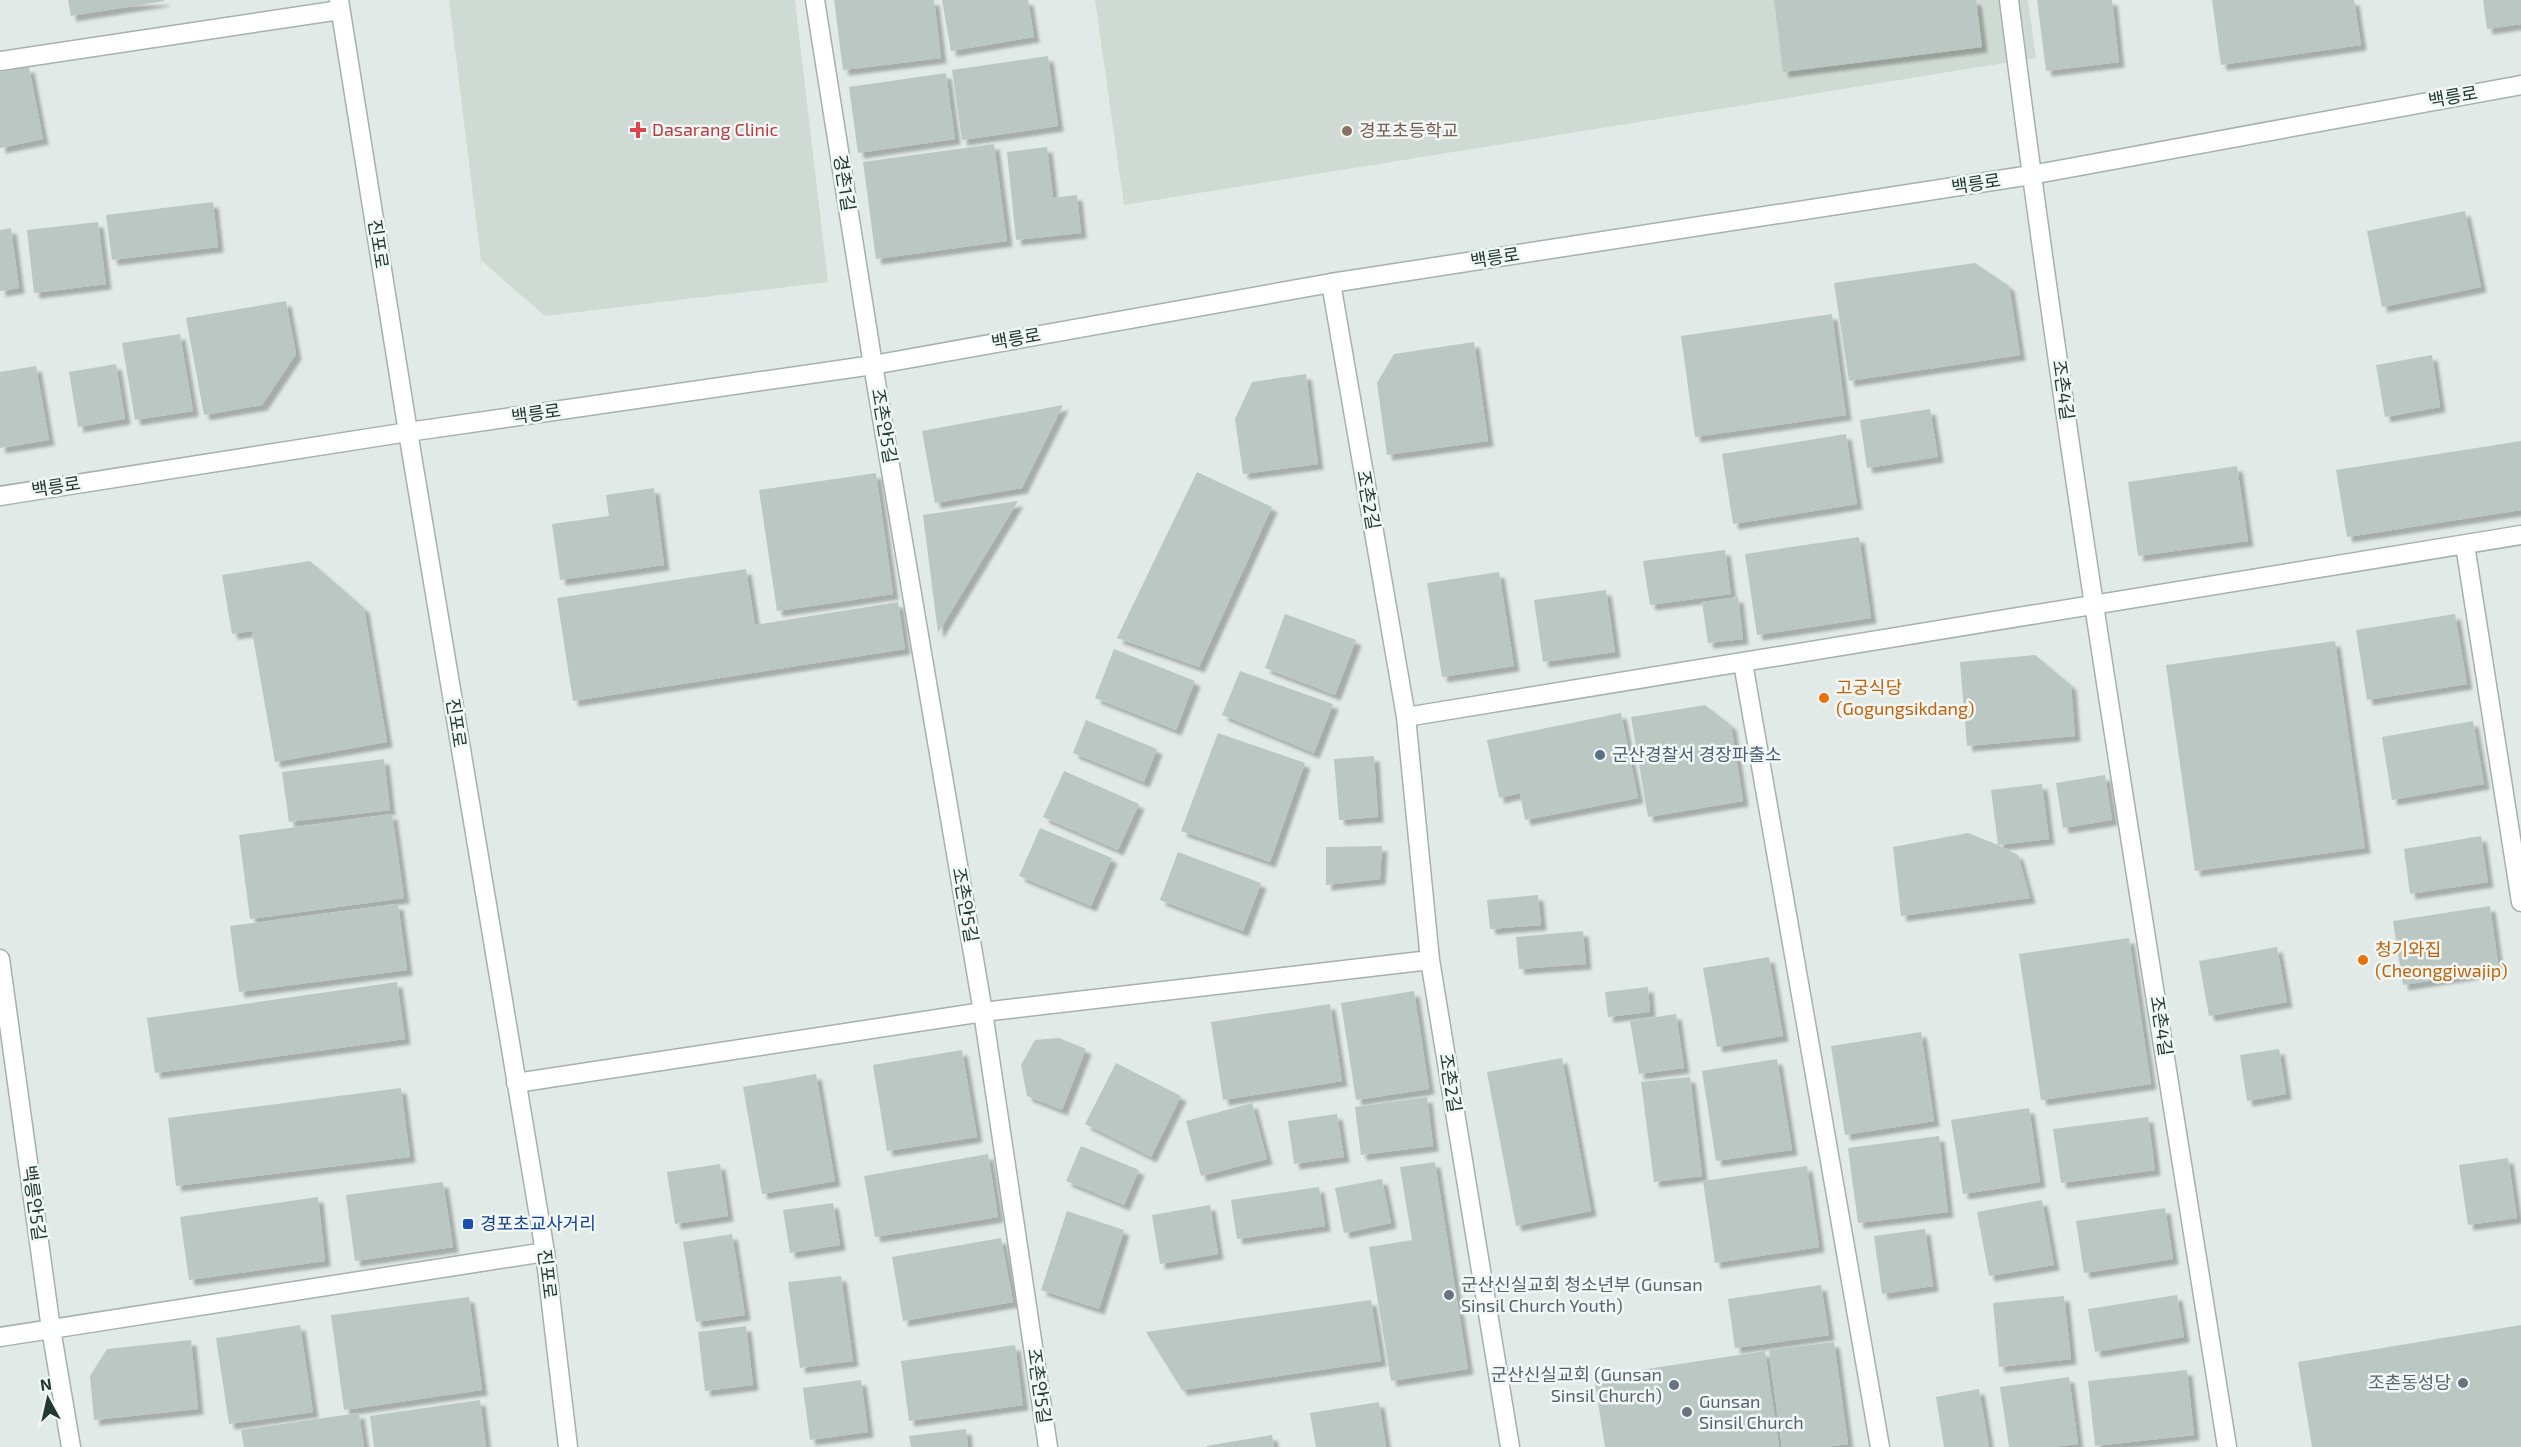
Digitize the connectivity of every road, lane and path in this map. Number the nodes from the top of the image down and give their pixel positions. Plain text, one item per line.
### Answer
1 (815, 0) edge
2 (2009, 0) edge
3 (339, 5) edge
4 (0, 61) edge
5 (2521, 85) edge
6 (2031, 176) junction
7 (1331, 283) junction
8 (873, 365) junction
9 (408, 432) junction
10 (0, 496) edge
11 (2521, 535) edge
12 (2465, 545) junction
13 (2095, 605) junction
14 (1743, 663) junction
15 (1406, 717) junction
16 (2521, 902) edge
17 (0, 959) edge
18 (1430, 960) junction
19 (983, 1012) junction
20 (516, 1083) junction
21 (545, 1252) junction
22 (51, 1329) junction
23 (0, 1337) edge
24 (71, 1447) edge
25 (568, 1447) edge
26 (1048, 1447) edge
27 (1510, 1447) edge
28 (1880, 1447) edge
29 (2227, 1447) edge

1 - 8 street, 경촌1길
2 - 6 street
3 - 4 street
3 - 9 street, 진포로
5 - 6 street, 백릉로
6 - 7 street, 백릉로
6 - 13 street, 조촌4길
7 - 8 street, 백릉로
7 - 15 street, 조촌2길
8 - 9 street, 백릉로
8 - 19 street, 조촌안5길
9 - 10 street, 백릉로
9 - 20 street, 진포로
11 - 12 street
12 - 13 street
12 - 16 street
13 - 14 street
13 - 29 street, 조촌4길
14 - 15 street
14 - 28 street
15 - 18 street, 조촌2길
17 - 22 street, 백릉안5길
18 - 19 street
18 - 27 street, 조촌2길
19 - 20 street
19 - 26 street, 조촌안5길
20 - 21 street, 진포로
21 - 22 street
21 - 25 street, 진포로
22 - 23 street
22 - 24 street, 백릉안5길

